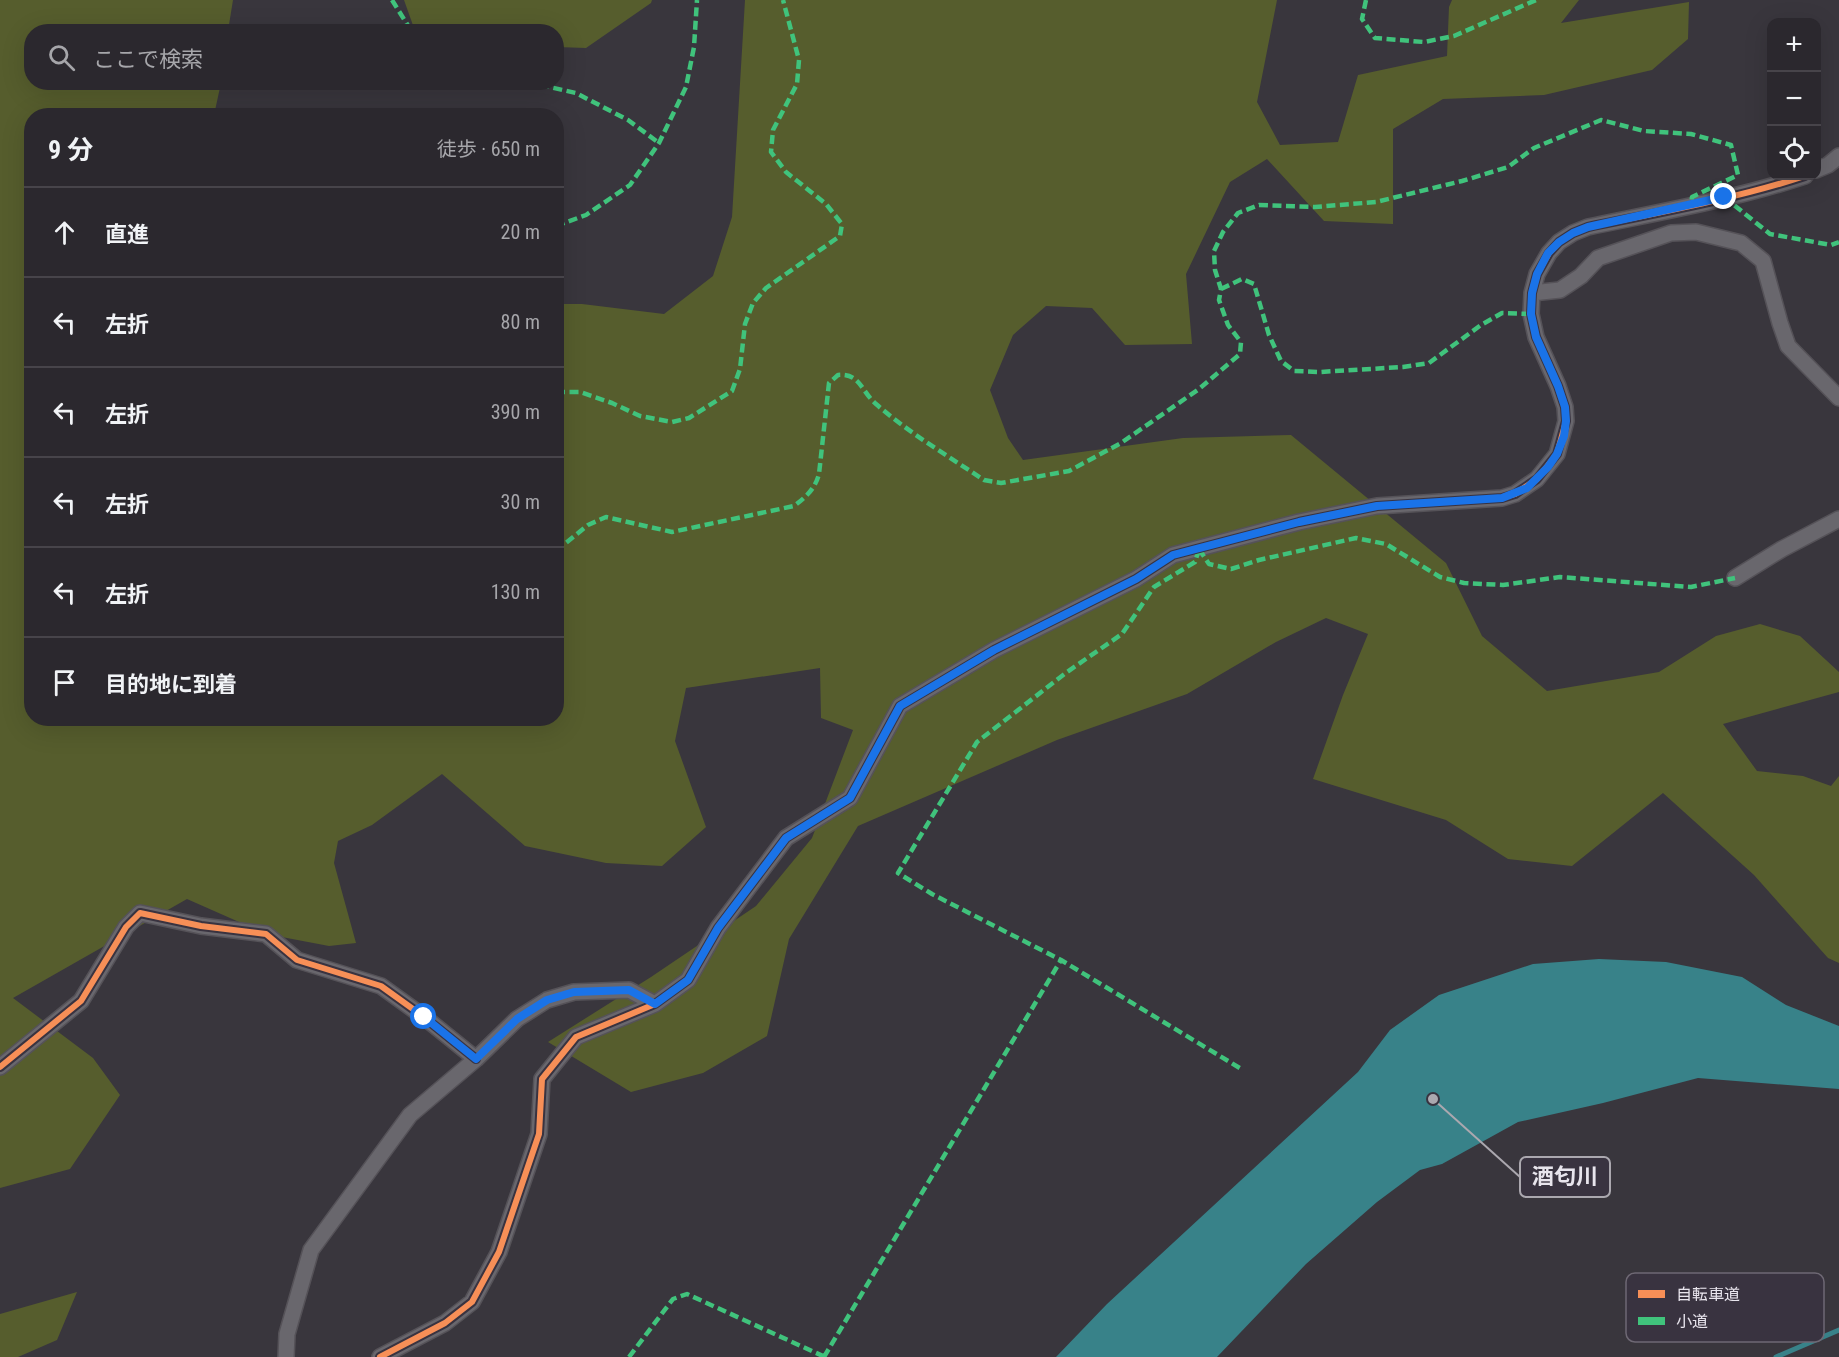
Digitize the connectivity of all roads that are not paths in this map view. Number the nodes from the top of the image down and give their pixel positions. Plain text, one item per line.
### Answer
1 (1839, 156) edge
2 (1821, 167) edge
3 (1792, 180) edge
4 (1532, 293) junction
5 (1839, 398) edge
6 (1839, 519) edge
7 (1736, 578) dead end
8 (655, 1004) junction
9 (476, 1059) junction
10 (0, 1067) edge
11 (286, 1357) edge
12 (380, 1357) edge

1 - 2 street
3 - 4 street
4 - 5 street
4 - 8 street
6 - 7 street
8 - 9 street
8 - 12 street
9 - 10 street
9 - 11 street

